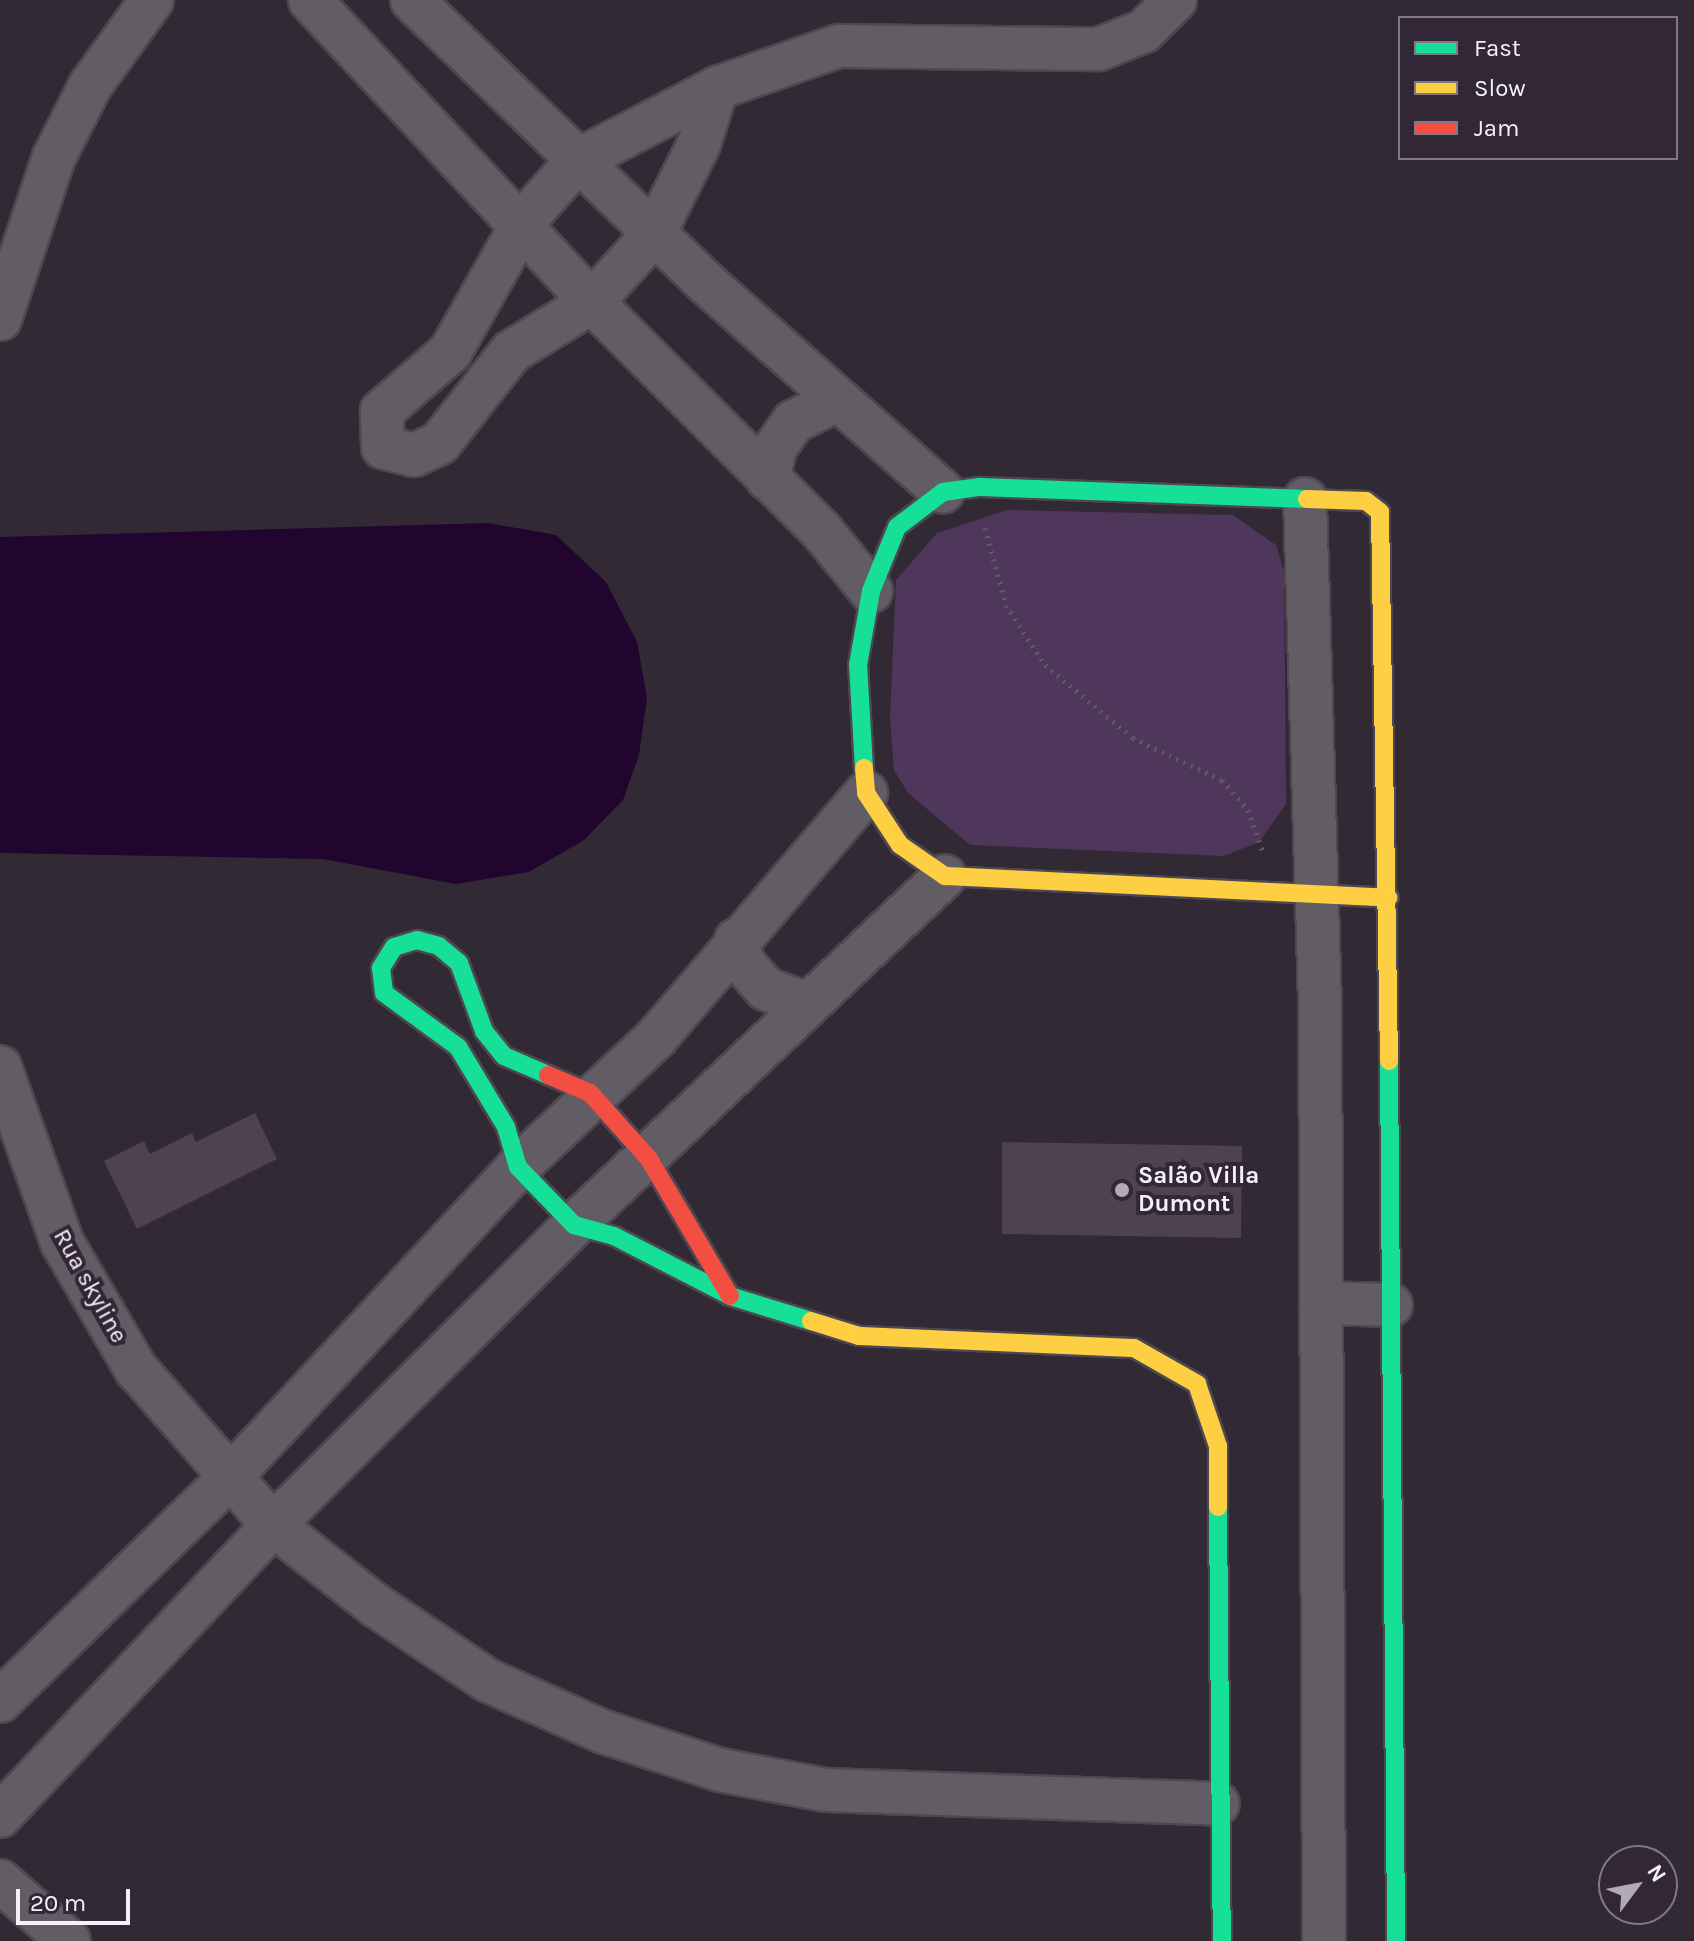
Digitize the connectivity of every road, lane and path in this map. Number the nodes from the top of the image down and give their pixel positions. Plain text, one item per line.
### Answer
1 (152, 0) edge
2 (310, 0) edge
3 (412, 0) edge
4 (1175, 0) edge
5 (717, 88) junction
6 (577, 161) junction
7 (524, 221) junction
8 (654, 234) junction
9 (592, 302) junction
10 (0, 319) edge
11 (837, 400) junction
12 (768, 479) junction
13 (961, 489) junction
14 (1305, 499) junction
15 (871, 591) junction
16 (866, 793) junction
17 (945, 876) junction
18 (1277, 887) junction
19 (1318, 898) junction
20 (1388, 898) junction
21 (736, 940) junction
22 (807, 1004) junction
23 (0, 1067) edge
24 (590, 1093) junction
25 (649, 1159) junction
26 (518, 1167) junction
27 (574, 1225) junction
28 (730, 1296) junction
29 (1321, 1303) junction
30 (1391, 1305) junction
31 (231, 1476) junction
32 (273, 1525) junction
33 (0, 1701) edge
34 (1218, 1804) junction
35 (0, 1816) edge
36 (0, 1881) edge
37 (69, 1941) edge
38 (1222, 1941) edge
39 (1324, 1941) edge
40 (1396, 1941) edge

1 - 10 street
2 - 7 street
3 - 6 street
4 - 5 street
5 - 6 street
5 - 8 street
6 - 7 street
6 - 8 street
7 - 9 street
7 - 9 street
8 - 9 street
8 - 11 street
9 - 12 street
11 - 12 street
11 - 13 street
12 - 15 street
13 - 14 street
13 - 15 street
13 - 18 path
14 - 19 street
14 - 20 street
15 - 16 street
16 - 17 street
16 - 21 street
17 - 18 street
17 - 22 street
18 - 19 street
19 - 20 street
19 - 29 street
20 - 30 street
21 - 22 street
21 - 24 street
22 - 25 street
23 - 31 street, Rua skyline
24 - 25 street
24 - 26 street
24 - 26 street
25 - 27 street
25 - 28 street
26 - 27 street
26 - 31 street
27 - 28 street
27 - 32 street
28 - 34 street
29 - 30 street
29 - 39 street
30 - 40 street
31 - 32 street, Rua skyline
31 - 33 street
32 - 34 street, Rua skyline
32 - 35 street
34 - 38 street
36 - 37 street

